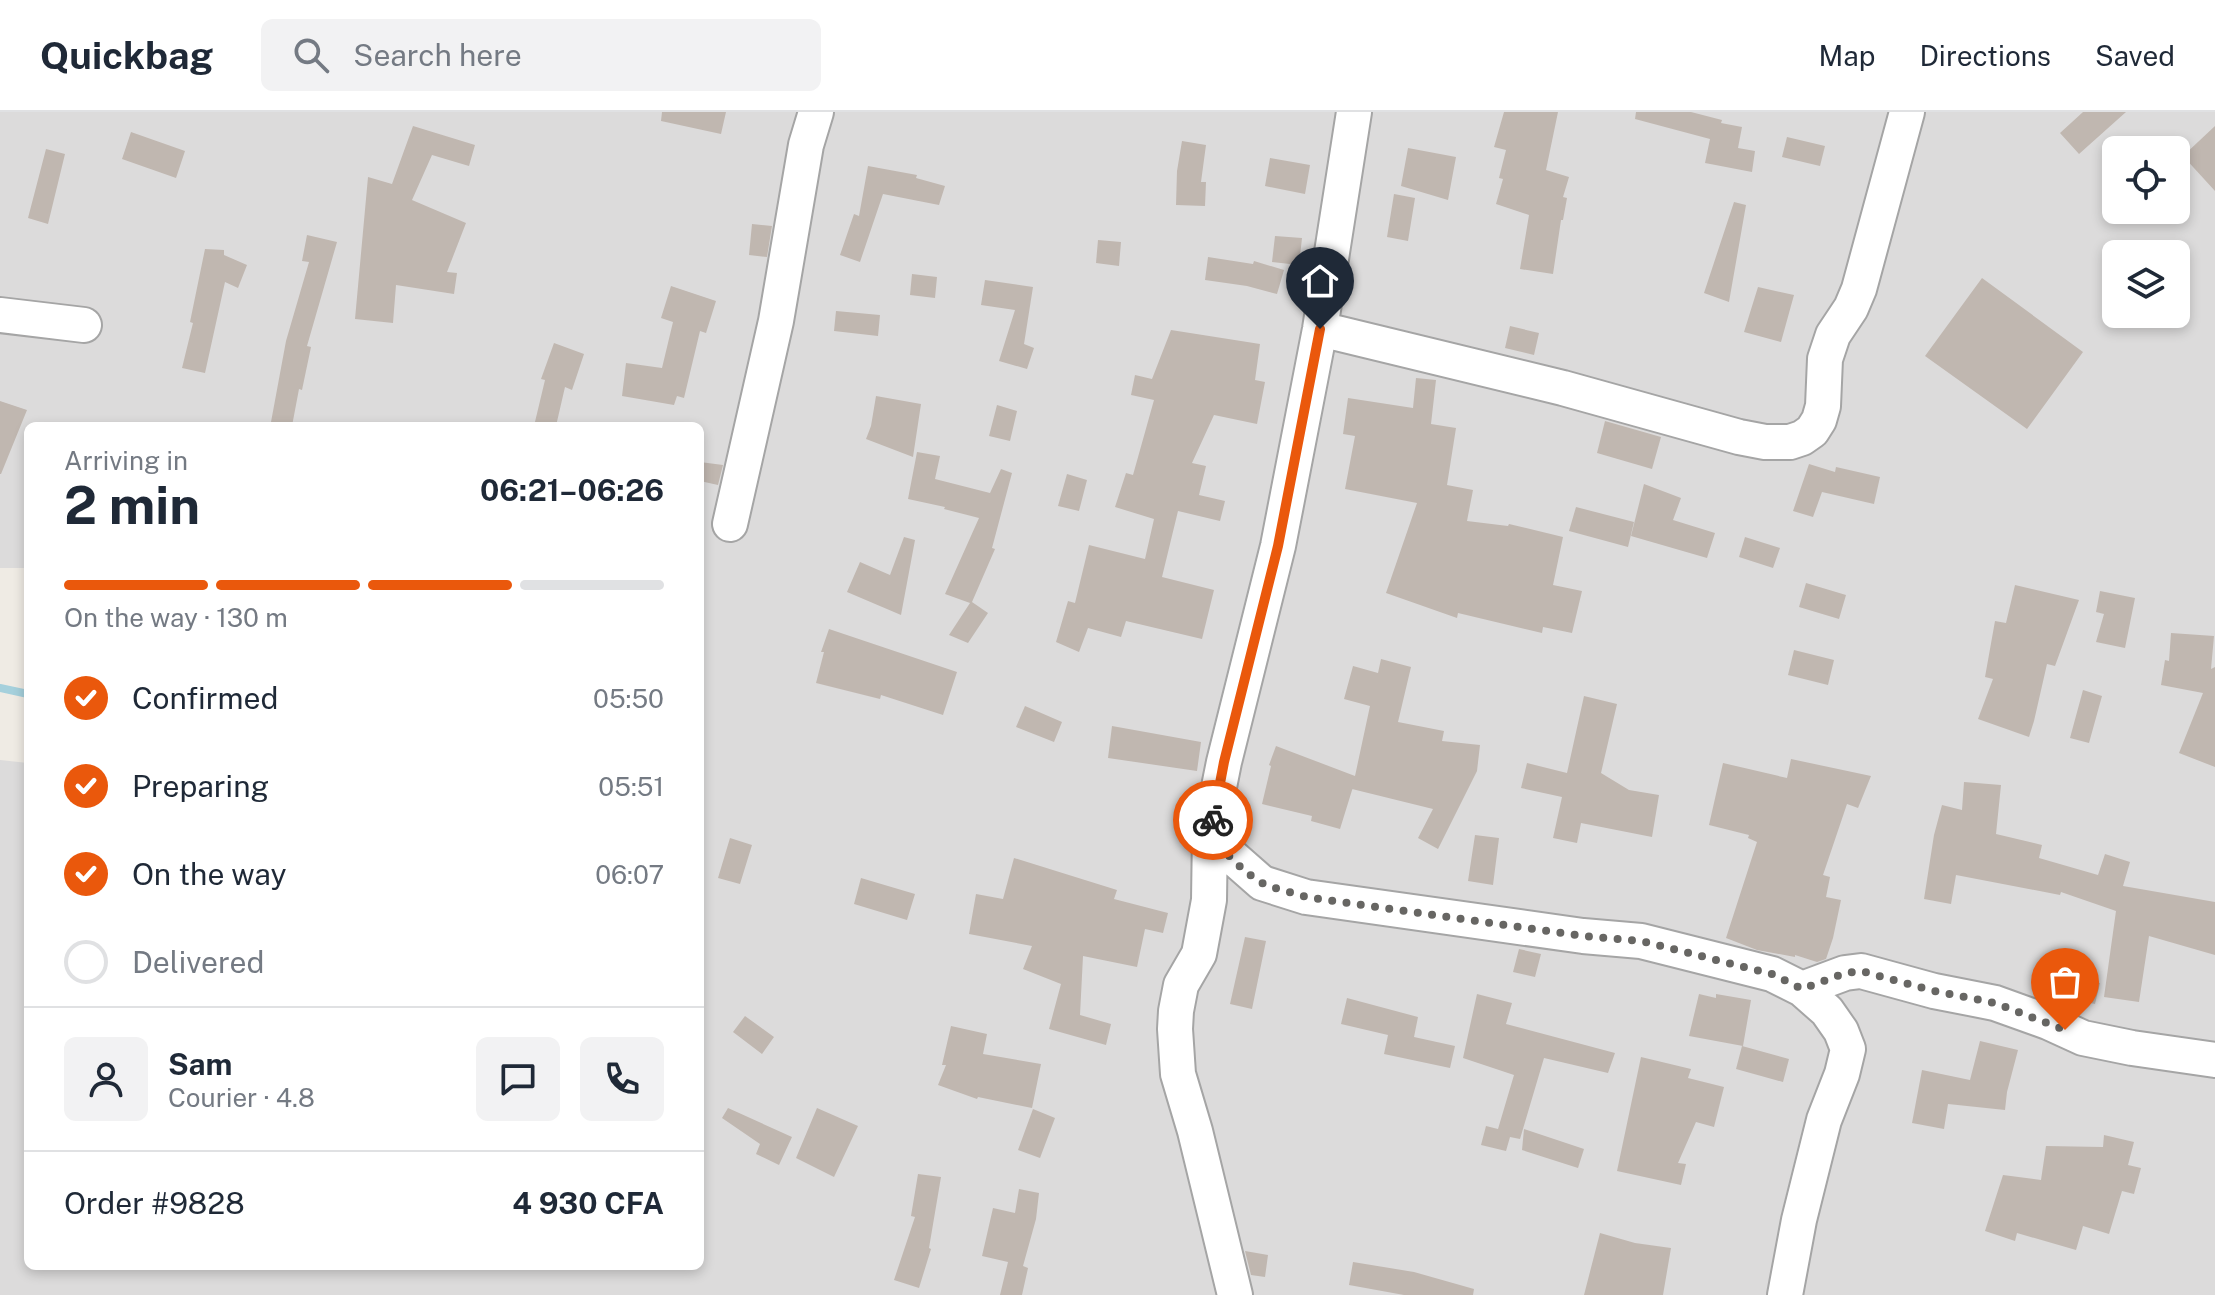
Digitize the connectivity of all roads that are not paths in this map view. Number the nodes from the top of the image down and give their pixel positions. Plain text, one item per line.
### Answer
1 (816, 112) edge
2 (1354, 112) edge
3 (1907, 112) edge
4 (0, 315) edge
5 (84, 325) dead end
6 (1320, 329) junction
7 (730, 524) dead end
8 (1210, 832) junction
9 (1802, 989) junction
10 (2215, 1060) edge
11 (1235, 1295) edge
12 (1785, 1295) edge

1 - 7 street
2 - 6 street
3 - 6 street
4 - 5 street
6 - 8 street
8 - 9 street
8 - 11 street
9 - 10 street
9 - 12 street

